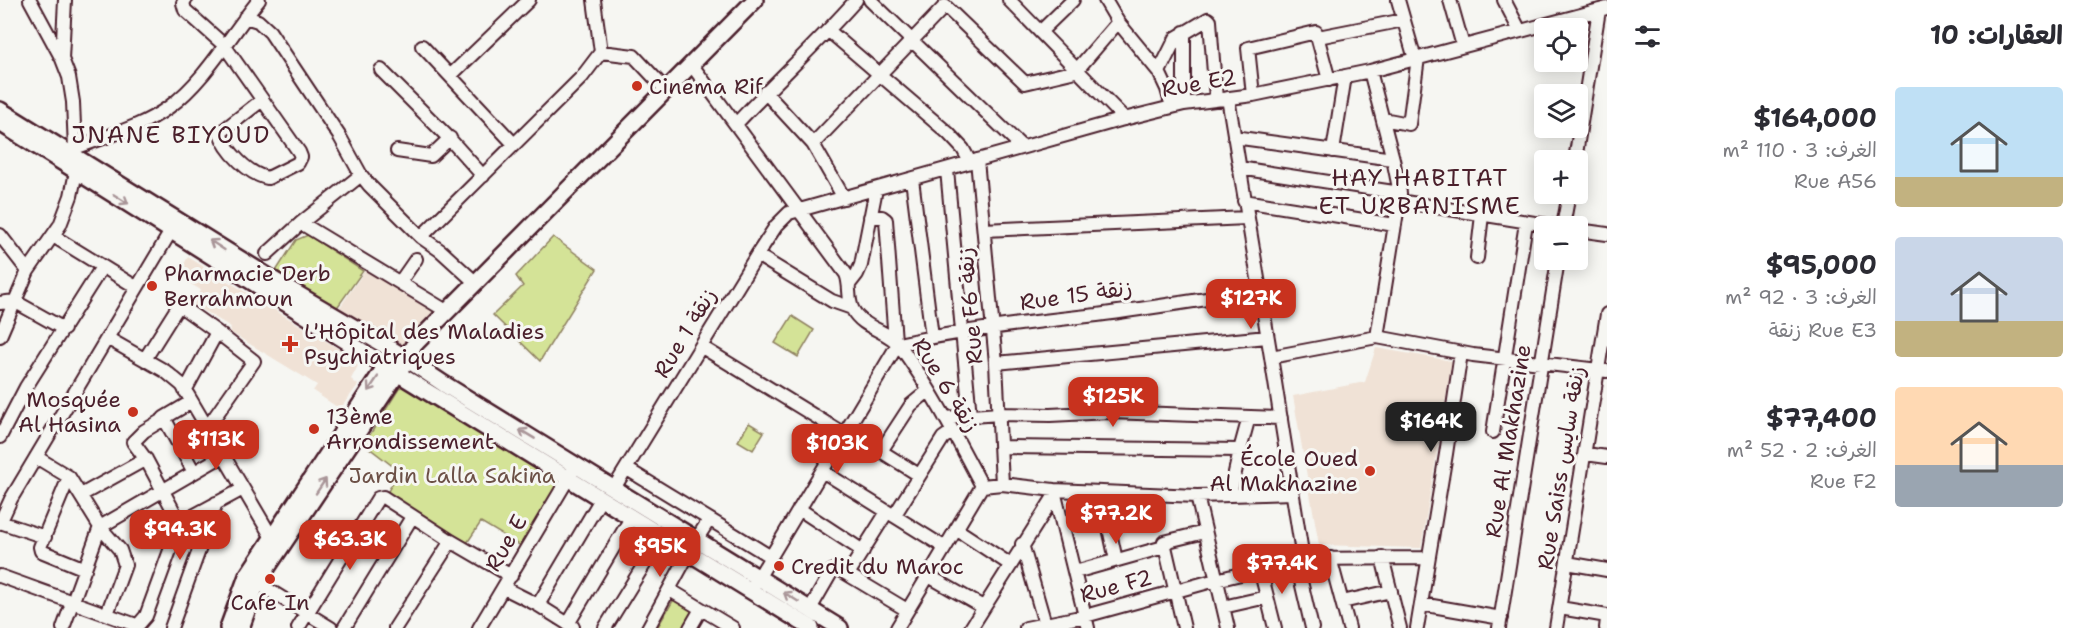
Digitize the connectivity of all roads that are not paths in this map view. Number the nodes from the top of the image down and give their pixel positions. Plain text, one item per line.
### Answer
1 (30, 0) edge
2 (65, 0) edge
3 (185, 0) edge
4 (259, 0) edge
5 (529, 0) edge
6 (594, 0) edge
7 (754, 0) edge
8 (856, 0) edge
9 (870, 0) edge
10 (1009, 0) edge
11 (1073, 0) edge
12 (1104, 0) edge
13 (1398, 0) edge
14 (1450, 0) edge
15 (1504, 0) edge
16 (1603, 9) edge
17 (245, 17) junction
18 (1404, 20) junction
19 (1118, 22) junction
20 (829, 31) junction
21 (1520, 31) junction
22 (1040, 32) junction
23 (1184, 32) junction
24 (1318, 37) junction
25 (912, 40) junction
26 (224, 45) junction
27 (422, 46) dead end
28 (1463, 46) junction
29 (601, 52) junction
30 (62, 59) junction
31 (1417, 59) junction
32 (691, 64) junction
33 (381, 70) dead end
34 (1076, 70) junction
35 (1370, 71) junction
36 (1158, 72) junction
37 (451, 75) junction
38 (880, 75) junction
39 (1345, 76) junction
40 (1329, 80) junction
41 (666, 90) junction
42 (765, 92) junction
43 (1253, 95) junction
44 (1222, 98) junction
45 (262, 100) junction
46 (1178, 106) junction
47 (0, 110) edge
48 (1125, 119) junction
49 (1383, 119) junction
50 (0, 123) edge
51 (736, 124) junction
52 (1234, 137) junction
53 (450, 138) junction
54 (514, 144) junction
55 (813, 144) junction
56 (1022, 147) junction
57 (1577, 150) edge
58 (1333, 151) junction
59 (397, 152) dead end
60 (1393, 159) junction
61 (76, 160) junction
62 (974, 161) junction
63 (1239, 168) junction
64 (946, 170) junction
65 (361, 175) junction
66 (483, 176) junction
67 (912, 179) junction
68 (876, 189) junction
69 (1399, 197) junction
70 (844, 198) junction
71 (1244, 201) junction
72 (800, 210) junction
73 (1482, 215) junction
74 (870, 217) junction
75 (1247, 218) junction
76 (301, 223) junction
77 (1526, 223) junction
78 (1534, 224) edge
79 (1395, 225) junction
80 (984, 230) junction
81 (171, 231) junction
82 (1588, 231) edge
83 (1607, 234) edge
84 (53, 236) junction
85 (421, 237) junction
86 (2, 241) edge
87 (267, 254) dead end
88 (757, 255) junction
89 (1477, 258) dead end
90 (416, 259) dead end
91 (102, 267) junction
92 (1556, 270) edge
93 (28, 272) junction
94 (400, 282) junction
95 (476, 283) junction
96 (850, 283) junction
97 (136, 287) junction
98 (1260, 291) junction
99 (14, 301) junction
100 (0, 303) edge
101 (852, 308) junction
102 (448, 312) junction
103 (1607, 314) edge
104 (993, 328) junction
105 (64, 329) junction
106 (217, 332) junction
107 (961, 333) junction
108 (0, 336) edge
109 (932, 337) junction
110 (1267, 337) junction
111 (1377, 337) junction
112 (107, 338) junction
113 (896, 343) junction
114 (702, 347) junction
115 (405, 352) junction
116 (1461, 353) junction
117 (1271, 357) junction
118 (1504, 358) junction
119 (145, 359) junction
120 (996, 363) junction
121 (1541, 364) junction
122 (391, 369) junction
123 (1603, 370) edge
124 (928, 391) junction
125 (188, 396) junction
126 (999, 414) junction
127 (970, 416) junction
128 (1250, 417) junction
129 (945, 418) junction
130 (1281, 418) junction
131 (164, 419) junction
132 (207, 428) junction
133 (953, 431) junction
134 (845, 432) junction
135 (1493, 432) dead end
136 (346, 436) junction
137 (0, 437) edge
138 (1000, 447) junction
139 (1240, 450) junction
140 (881, 452) junction
141 (1586, 454) junction
142 (224, 455) junction
143 (36, 457) junction
144 (1607, 457) edge
145 (146, 459) junction
146 (577, 465) junction
147 (627, 468) junction
148 (822, 471) junction
149 (194, 472) junction
150 (919, 475) junction
151 (69, 477) junction
152 (568, 478) junction
153 (1002, 484) junction
154 (982, 486) junction
155 (614, 488) junction
156 (164, 489) junction
157 (243, 489) junction
158 (1101, 492) junction
159 (1054, 493) junction
160 (1292, 493) junction
161 (81, 495) junction
162 (1230, 495) junction
163 (1197, 496) junction
164 (601, 499) junction
165 (216, 503) junction
166 (800, 509) junction
167 (891, 514) junction
168 (412, 517) junction
169 (631, 518) junction
170 (710, 519) junction
171 (0, 522) edge
172 (180, 523) junction
173 (100, 527) junction
174 (956, 529) junction
175 (1205, 532) junction
176 (271, 536) junction
177 (45, 537) junction
178 (661, 537) junction
179 (696, 540) junction
180 (451, 541) junction
181 (1022, 544) junction
182 (944, 547) junction
183 (1164, 547) junction
184 (863, 551) junction
185 (690, 555) junction
186 (771, 556) junction
187 (1382, 557) junction
188 (1330, 558) junction
189 (1428, 558) junction
190 (1299, 559) junction
191 (1116, 560) junction
192 (1567, 563) junction
193 (1011, 565) junction
194 (85, 569) junction
195 (1260, 569) junction
196 (1607, 570) edge
197 (1075, 572) junction
198 (848, 574) junction
199 (927, 575) junction
200 (0, 576) edge
201 (511, 576) junction
202 (758, 577) junction
203 (252, 579) junction
204 (1216, 580) junction
205 (504, 588) junction
206 (670, 590) junction
207 (750, 591) junction
208 (1391, 591) junction
209 (1175, 592) junction
210 (1267, 597) junction
211 (1342, 602) junction
212 (73, 603) junction
213 (1421, 604) junction
214 (538, 605) junction
215 (983, 607) junction
216 (1223, 607) junction
217 (1560, 608) junction
218 (701, 609) junction
219 (907, 610) junction
220 (307, 613) junction
221 (107, 614) junction
222 (1607, 617) edge
223 (1084, 620) edge
224 (806, 622) edge
225 (1500, 623) edge
226 (1045, 624) junction
227 (571, 626) edge
228 (63, 628) edge
229 (171, 628) edge
230 (228, 628) edge
231 (242, 628) edge
232 (298, 628) edge
233 (332, 628) edge
234 (344, 628) edge
235 (395, 628) edge
236 (479, 628) edge
237 (605, 628) edge
238 (648, 628) edge
239 (690, 628) edge
240 (733, 628) edge
241 (840, 628) edge
242 (897, 628) edge
243 (971, 628) edge
244 (1026, 628) edge
245 (1073, 628) edge
246 (1184, 628) edge
247 (1228, 628) edge
248 (1275, 628) edge
249 (1312, 628) edge
250 (1349, 628) edge
251 (1400, 628) edge
252 (1417, 628) edge
253 (1557, 628) edge
254 (1606, 628) edge

1 - 30 street
2 - 30 street
3 - 26 street
4 - 17 street
5 - 37 street
6 - 29 street
7 - 32 main road
8 - 20 street
9 - 25 street
10 - 22 street
11 - 22 street
12 - 19 street
13 - 18 street
14 - 28 street
15 - 21 street
16 - 21 street, Rue E2
16 - 57 street
17 - 26 street
17 - 65 street
18 - 24 street
18 - 31 street
19 - 34 street
19 - 36 street
20 - 38 street
20 - 42 street
21 - 28 street, Rue E2
22 - 34 street
23 - 36 street
23 - 44 street
23 - 46 street
24 - 40 street
24 - 43 street
25 - 34 street
25 - 38 street
25 - 56 street
26 - 45 street
26 - 61 street
27 - 37 street
28 - 31 street, Rue E2
29 - 41 street
29 - 54 street
30 - 61 street
31 - 35 street, Rue E2
31 - 49 street
32 - 41 main road
32 - 51 street
33 - 53 street
34 - 48 street
35 - 39 street, Rue E2
35 - 49 street
36 - 46 street
37 - 54 street
38 - 55 street
38 - 62 street
39 - 40 street, Rue E2
39 - 58 street
40 - 43 street, Rue E2
41 - 95 main road
42 - 51 street
42 - 55 street
43 - 44 street, Rue E2
44 - 46 street, Rue E2
44 - 52 street
45 - 45 street
46 - 48 street, Rue E2
47 - 61 main road
48 - 56 street, Rue E2
49 - 60 street
50 - 61 main road
51 - 72 street
52 - 58 street
52 - 63 street
53 - 59 street
53 - 66 street
54 - 66 street
55 - 70 street
56 - 62 street, Rue E2
58 - 60 street
60 - 69 street
61 -> 81 main road
61 - 84 street
115 -> 61 main road
62 - 64 street, Rue E2
62 - 80 street, Rue F6 زنقة
63 - 69 street
63 - 71 street
64 - 67 street, Rue E2
64 - 107 street
65 - 76 street
65 - 85 street
66 - 85 street
67 - 68 street, Rue E2
67 - 109 street
68 - 70 street, Rue E2
68 - 74 street
69 - 73 street
69 - 79 street
70 - 72 street, Rue E2
71 - 75 street
71 - 79 street
72 - 88 street, Rue 1 زنقة
72 - 96 street
73 - 77 street
73 - 89 street
74 - 96 street
74 - 113 street
75 - 80 street
75 - 98 street
76 - 87 street
76 - 94 street
77 - 78 street
77 - 118 street
79 - 111 street
80 - 104 street, Rue F6 زنقة
81 - 97 street
81 - 122 main road
82 - 83 street
84 - 91 street
84 - 93 street
85 - 95 street
86 - 93 street
88 - 101 street, Rue 6 زنقة
88 - 114 street, Rue 1 زنقة
90 - 94 street
91 - 97 street
91 - 105 street
92 - 121 street, Rue Al Makhazine
93 - 99 street
94 - 102 street
95 - 102 main road
96 - 101 street
97 - 112 street
98 - 104 street, Rue 15 زنقة
98 - 110 street
99 - 100 street
99 - 105 street
99 - 108 street
101 - 113 street, Rue 6 زنقة
102 - 115 main road
103 - 123 street, Rue Saiss زنقة سايس
104 - 107 street, Rue 15 زنقة
104 - 120 street, Rue F6 زنقة
105 - 137 street
106 - 119 street
106 - 125 street
106 - 132 street
107 - 109 street, Rue 15 زنقة
107 - 127 street
109 - 113 street, Rue 15 زنقة
110 - 117 street
110 - 120 street
111 - 116 street
111 - 117 street
112 - 119 street
112 - 143 street
113 - 124 street, Rue 6 زنقة
113 - 134 street
114 - 134 street
114 - 147 street, Rue 1 زنقة
115 - 122 main road
146 -> 115 main road
116 - 118 street
116 - 189 street
117 - 130 street
118 - 121 street
118 - 135 street
119 - 125 street
120 - 126 street, Rue F6 زنقة
121 - 123 street
121 - 225 street, Rue Al Makhazine
122 - 136 main road
122 - 152 main road
123 - 141 street, Rue Saiss زنقة سايس
124 - 129 street, Rue 6 زنقة
124 - 140 street
125 - 131 street
125 - 132 street
126 - 127 street
126 - 128 street
126 - 138 street, Rue F6 زنقة
127 - 129 street
128 - 130 street
128 - 139 street
129 - 133 street, Rue 6 زنقة
130 - 160 street
131 - 145 street
131 - 149 street
132 - 142 street
133 - 150 street
133 - 154 street, Rue 6 زنقة
134 - 140 street
134 - 148 street
136 - 176 main road
203 -> 136 main road
138 - 139 street
138 - 153 street, Rue F6 زنقة
139 - 162 street
140 - 150 street
141 - 144 street
141 - 192 street, Rue Saiss زنقة سايس
142 - 149 street
142 - 157 street
143 - 151 street
143 - 171 street
145 - 156 street
145 - 161 street
146 - 152 street, Rue E
146 - 155 main road
147 - 155 street, Rue 1 زنقة
147 - 170 street
148 - 166 street
148 - 167 street
149 - 156 street
150 - 167 street
151 - 161 street
151 - 177 street
152 - 164 main road
152 - 201 street, Rue E
153 - 154 street
153 - 159 street
154 - 174 street
155 - 179 main road
156 - 172 street
156 - 173 street
157 - 165 street
157 - 176 street
158 - 159 street
158 - 163 street
158 - 191 street
159 - 181 street
159 - 197 street
160 - 162 street
160 - 190 street
161 - 173 street
162 - 163 street
163 - 175 street
164 - 169 main road
164 - 214 street
165 - 172 street
165 - 229 street
166 - 184 street
166 - 186 street
167 - 182 street
167 - 184 street
168 - 180 street
168 - 220 street
168 - 234 street
169 - 178 main road
169 - 227 street
170 - 179 street
170 - 186 street
171 - 177 street
172 - 221 street
173 - 194 street
173 - 221 street
174 - 182 street
174 - 193 street
175 - 183 street
175 - 204 street
176 - 203 main road
177 - 194 street
178 - 185 main road
178 - 237 street
179 - 185 street
179 - 202 main road
180 - 201 street
180 - 235 street
181 - 193 street
181 - 226 street
182 - 199 street
183 - 191 street
183 - 209 street
184 - 198 street
185 - 206 street
185 - 207 main road
186 - 202 street
187 - 188 street, Rue F2
187 - 189 street, Rue F2
187 - 208 street
188 - 190 street, Rue F2
188 - 211 street
189 - 213 street
190 - 195 street, Rue F2
190 - 249 street
191 - 197 street
192 - 196 street
192 - 217 street, Rue Saiss زنقة سايس
193 - 215 street
194 - 212 street
195 - 204 street, Rue F2
195 - 210 street
197 - 223 street
198 - 219 street
198 - 224 street
199 - 215 street
199 - 219 street
200 - 212 street
201 - 205 street, Rue E
202 - 207 street
224 -> 202 main road
203 - 220 street
203 - 230 main road
203 - 231 main road
204 - 209 street, Rue F2
204 - 216 street
205 - 214 street
205 - 236 street, Rue E
206 - 218 street
206 - 238 street
207 - 224 main road
208 - 211 street
208 - 251 street
209 - 223 street, Rue F2
209 - 246 street
210 - 216 street
210 - 248 street
211 - 250 street
212 - 221 street
212 - 228 street
213 - 225 street
213 - 252 street
214 - 227 street
215 - 243 street
216 - 247 street
217 - 222 street
217 - 253 street, Rue Saiss زنقة سايس
218 - 239 street
218 - 240 street
219 - 242 street
220 - 232 street
220 - 233 street
222 - 254 street
223 - 226 street, Rue F2
223 - 245 street
224 - 241 main road
226 - 244 street, Rue F2

